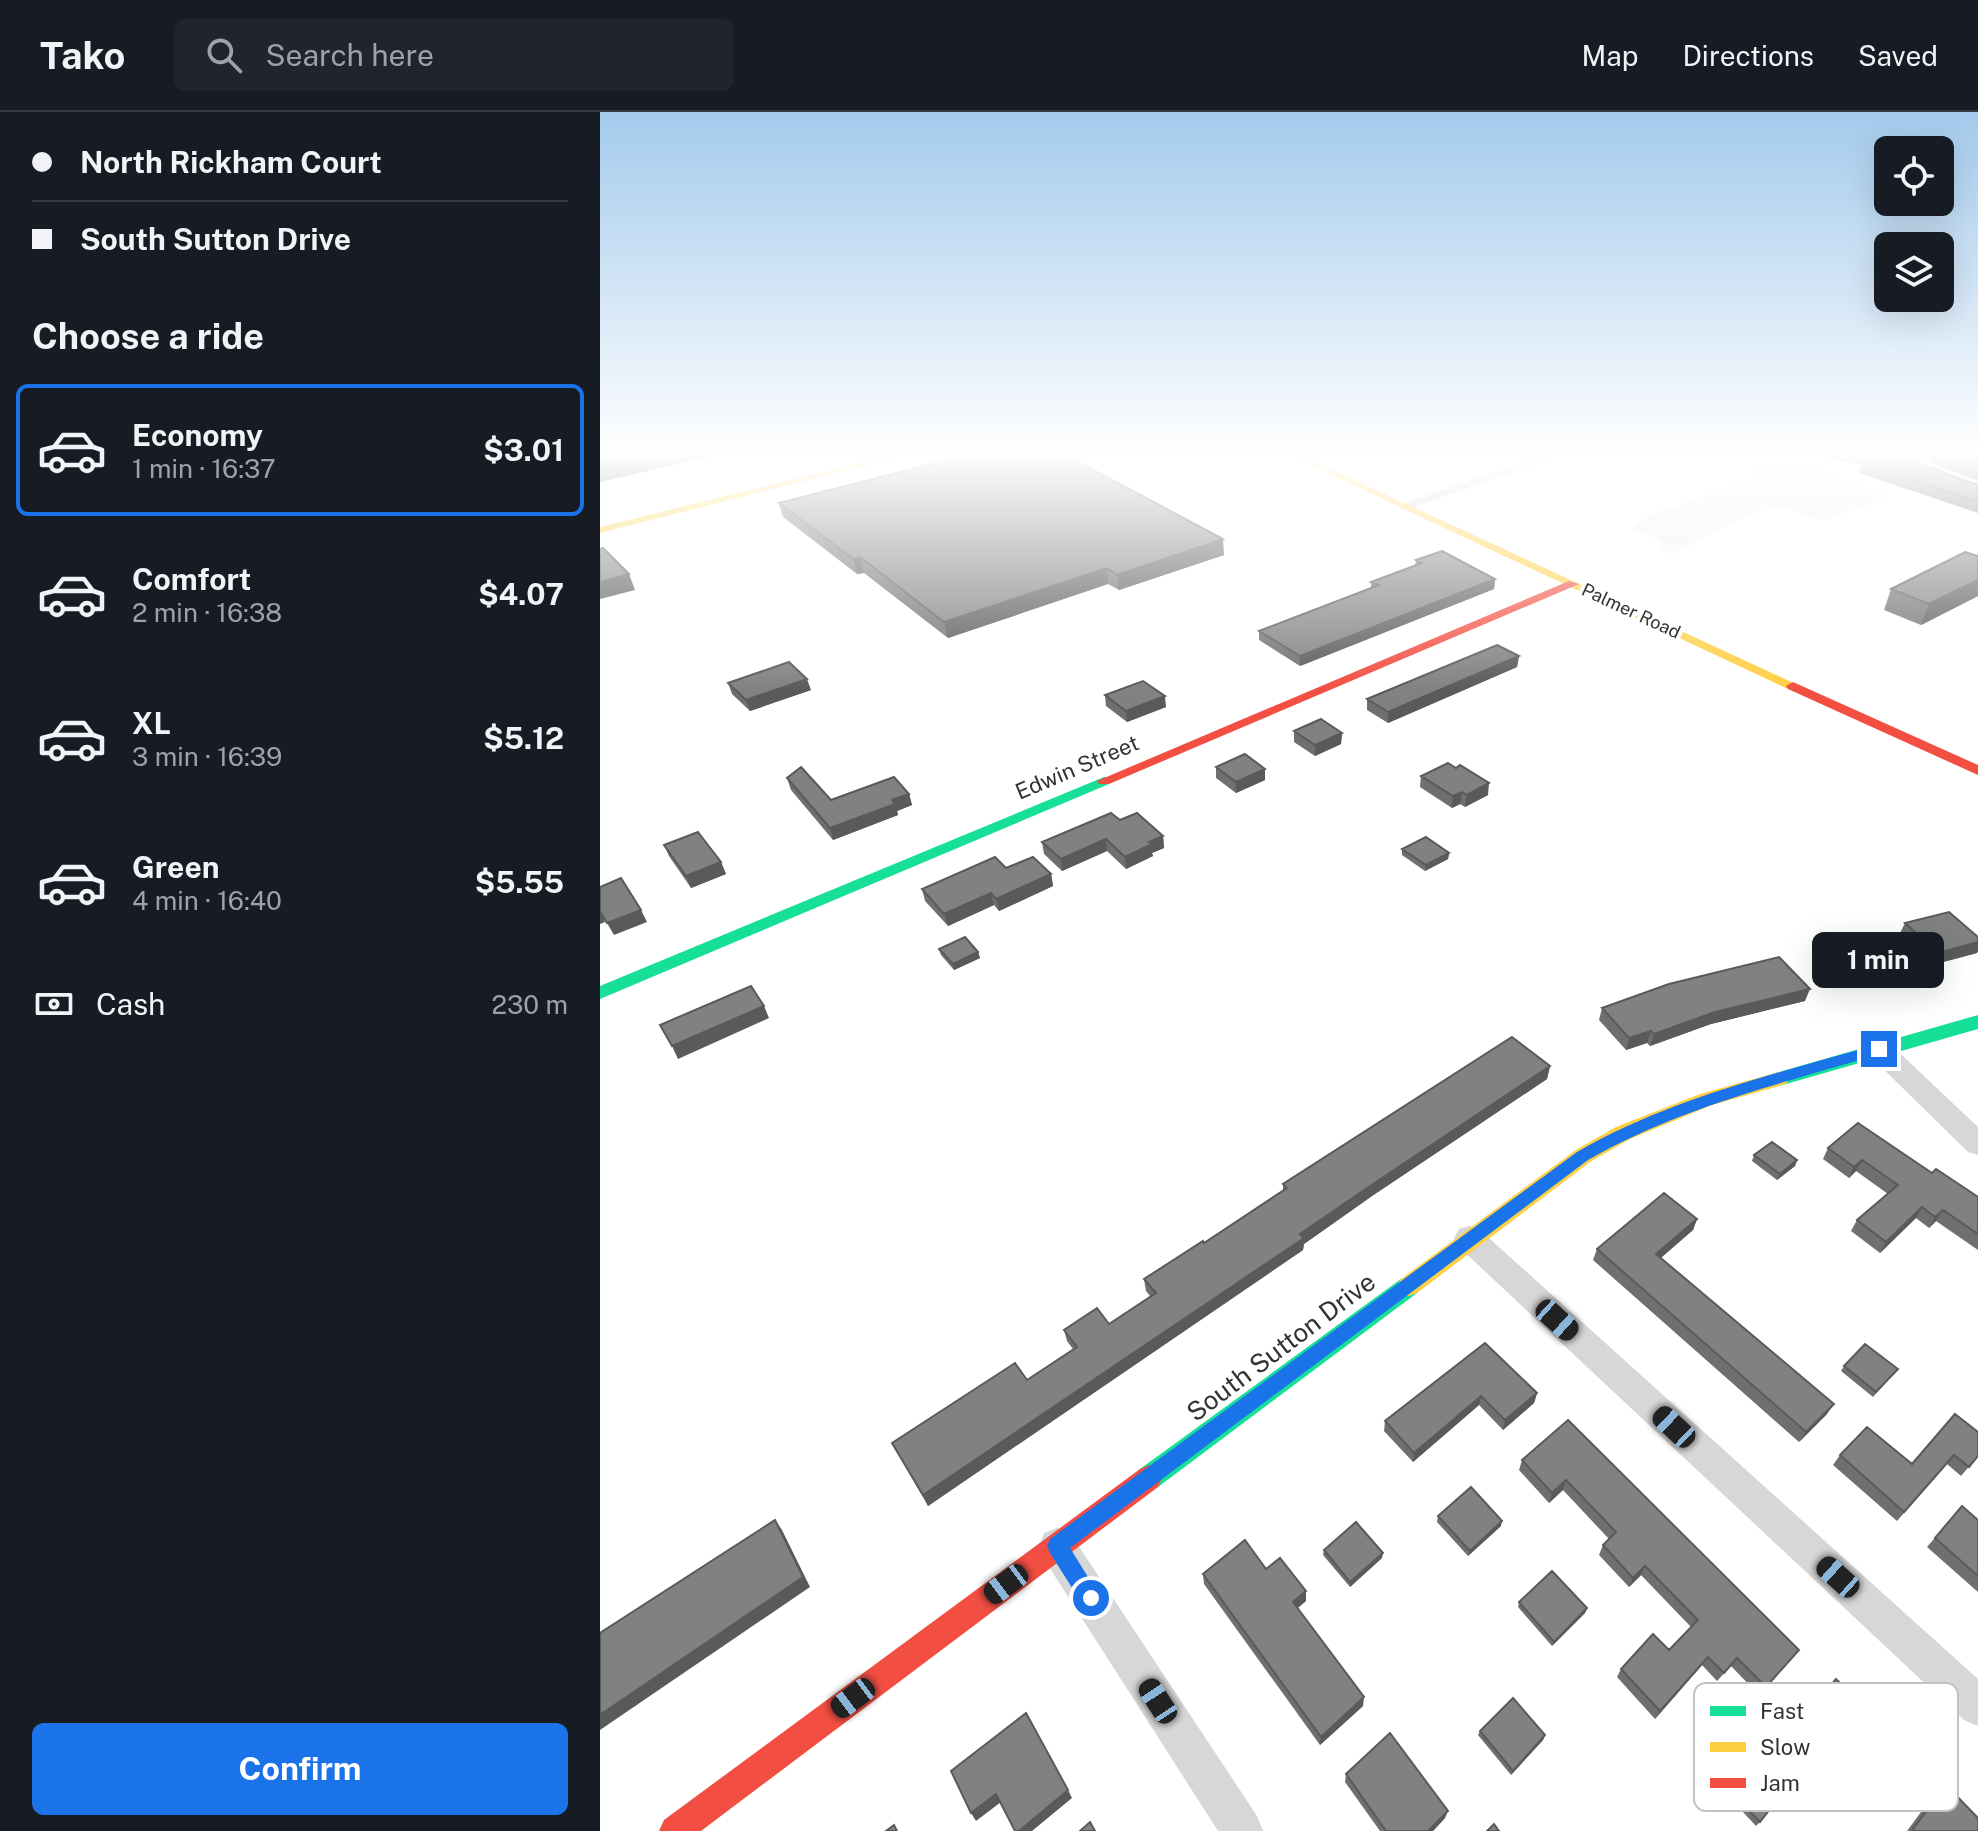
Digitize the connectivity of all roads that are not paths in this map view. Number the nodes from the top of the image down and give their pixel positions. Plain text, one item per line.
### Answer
1 (1459, 531) edge
2 (1573, 584) junction
3 (1978, 771) edge
4 (600, 993) edge
5 (1978, 1022) edge
6 (1879, 1049) junction
7 (1978, 1144) edge
8 (1469, 1238) junction
9 (1057, 1546) junction
10 (1953, 1683) edge
11 (1958, 1688) edge
12 (1978, 1706) edge
13 (675, 1831) edge
14 (1242, 1831) edge

1 - 2 street, Palmer Road
2 - 3 street, Palmer Road
2 - 4 street, Edwin Street
5 - 6 street, South Sutton Drive
6 - 7 street
6 - 8 street, South Sutton Drive
8 - 9 street, South Sutton Drive
8 - 10 street
9 - 13 street, South Sutton Drive
9 - 14 street
11 - 12 street

